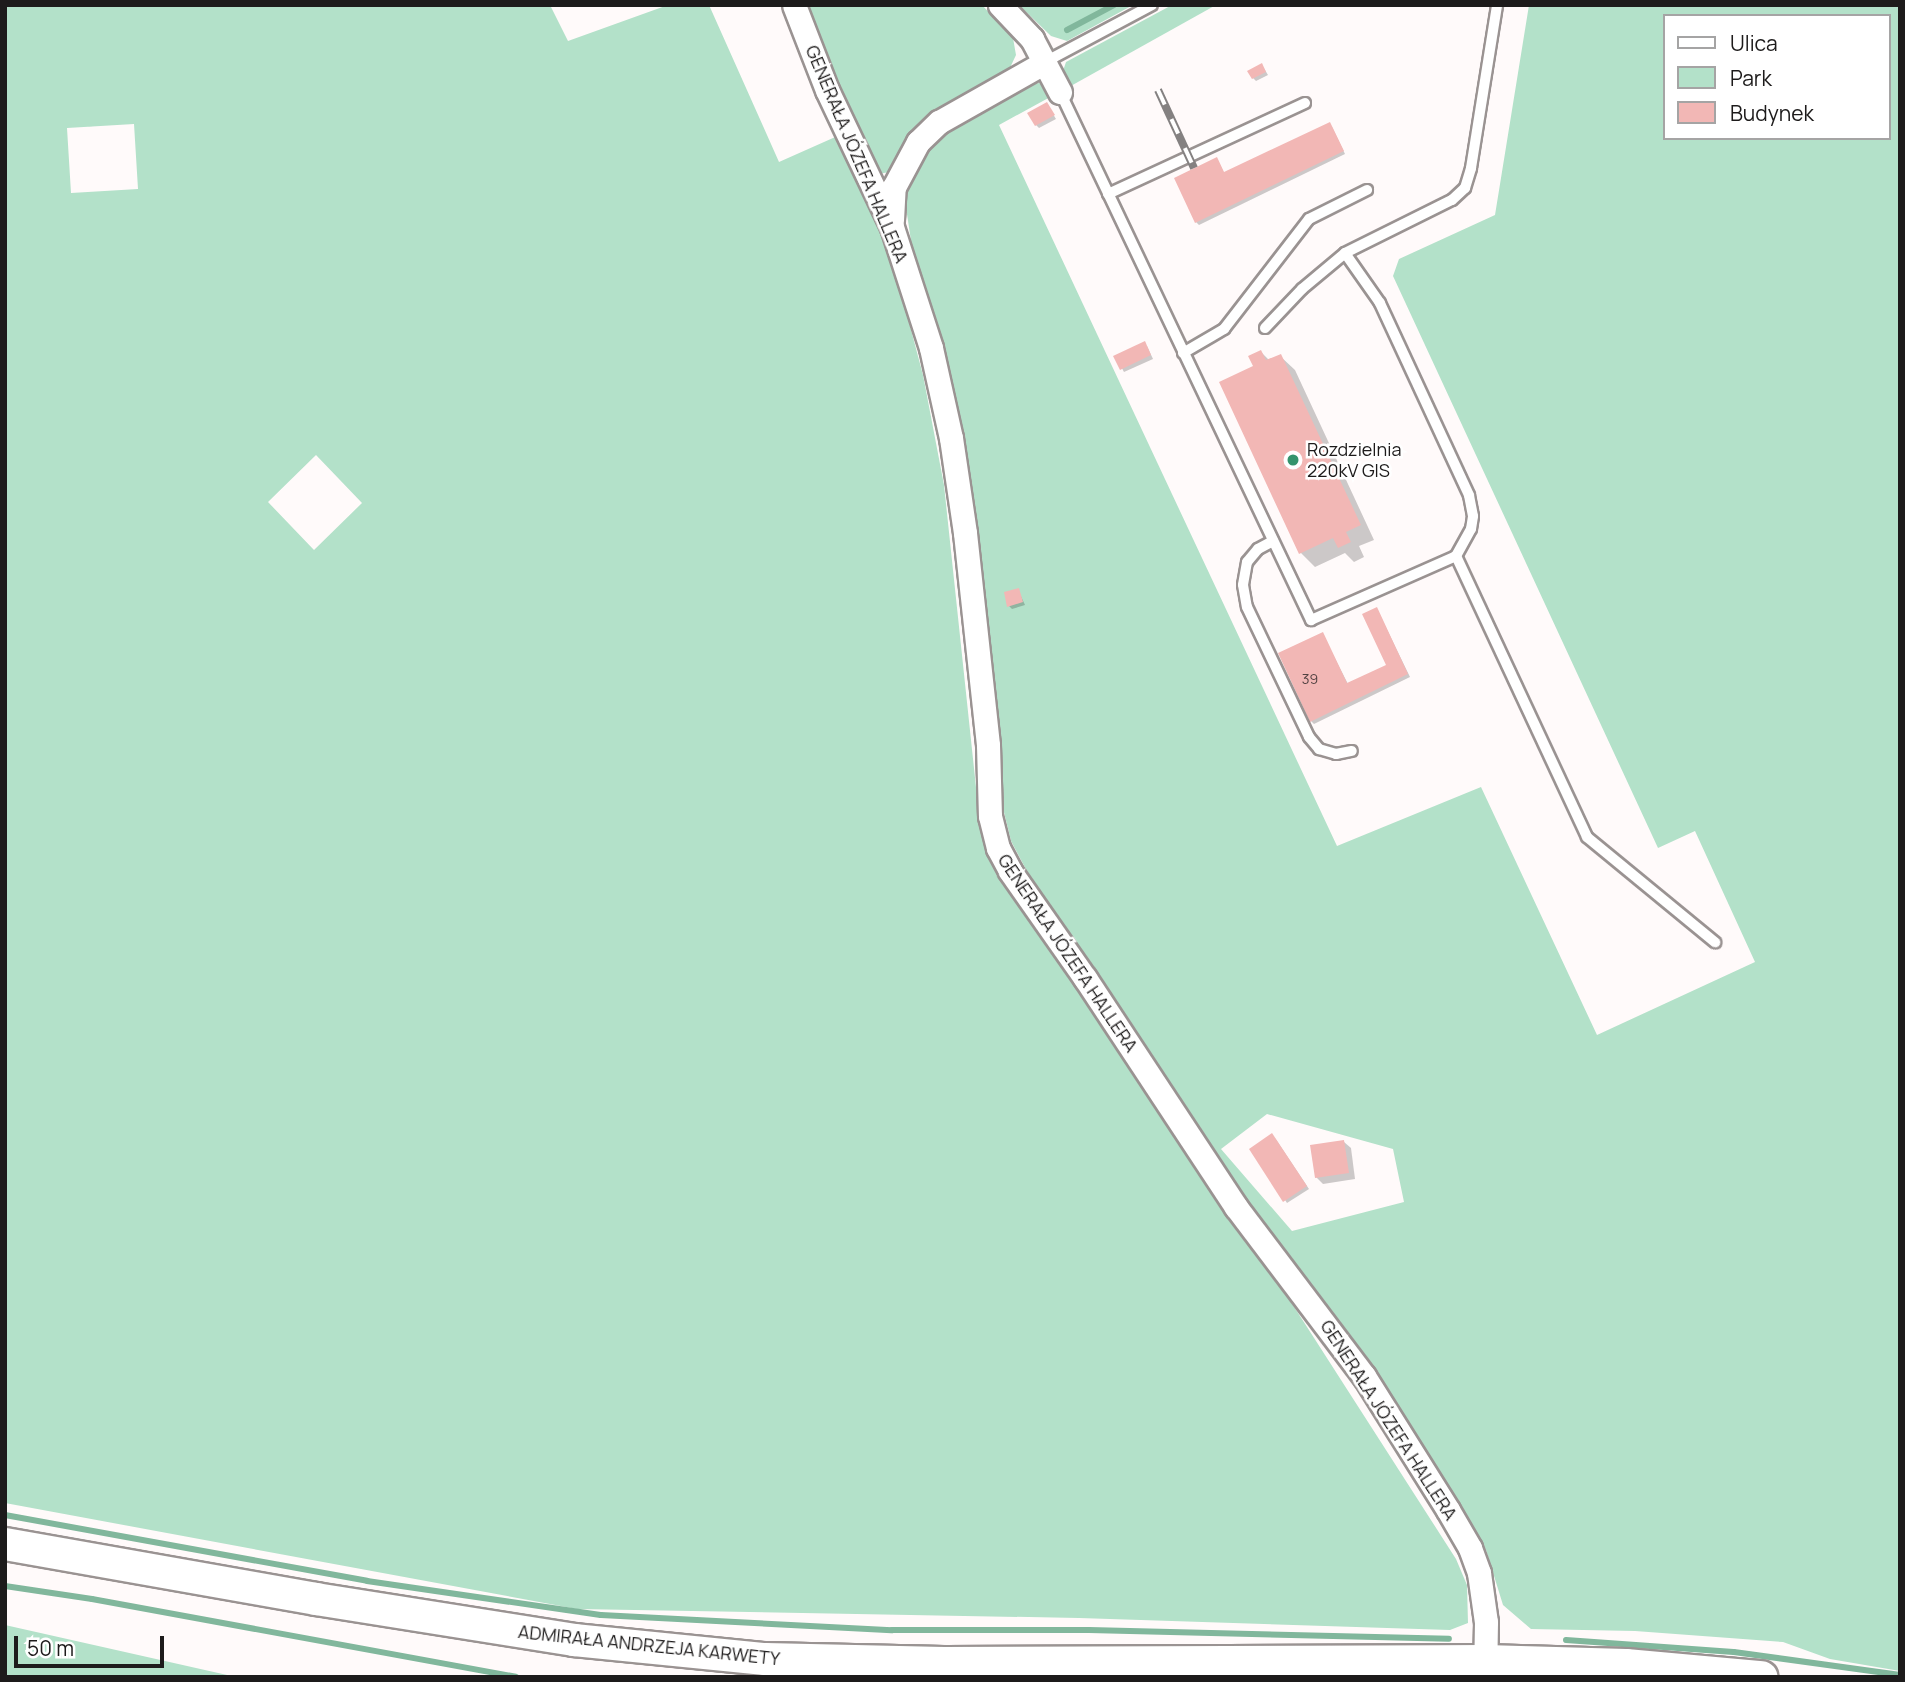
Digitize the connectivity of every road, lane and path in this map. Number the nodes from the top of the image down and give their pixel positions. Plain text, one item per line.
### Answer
1 (794, 5) edge
2 (1000, 5) edge
3 (1153, 5) edge
4 (1497, 5) edge
5 (1045, 62) junction
6 (1059, 92) joint
7 (1306, 103) dead end
8 (1367, 190) dead end
9 (1108, 194) junction
10 (892, 227) junction
11 (1345, 253) junction
12 (1265, 328) dead end
13 (1183, 353) junction
14 (1273, 541) junction
15 (1456, 556) junction
16 (1352, 751) dead end
17 (1715, 942) dead end
18 (5, 1544) edge
19 (1485, 1661) junction
20 (1626, 1671) edge
21 (1761, 1677) edge

1 - 10 street, GENERAŁA JÓZEFA HALLERA
2 - 5 street
3 - 5 lane
4 - 11 lane
5 - 6 street
5 - 10 street
6 - 9 lane
7 - 9 lane
8 - 13 lane
9 - 13 lane
10 - 19 street, GENERAŁA JÓZEFA HALLERA
11 - 12 lane
11 - 15 lane
13 - 14 lane
14 - 15 lane
14 - 16 lane
15 - 17 lane
18 - 19 main road, ADMIRAŁA ANDRZEJA KARWETY
19 - 20 main road, ADMIRAŁA ANDRZEJA KARWETY
20 - 21 main road, ADMIRAŁA ANDRZEJA KARWETY

